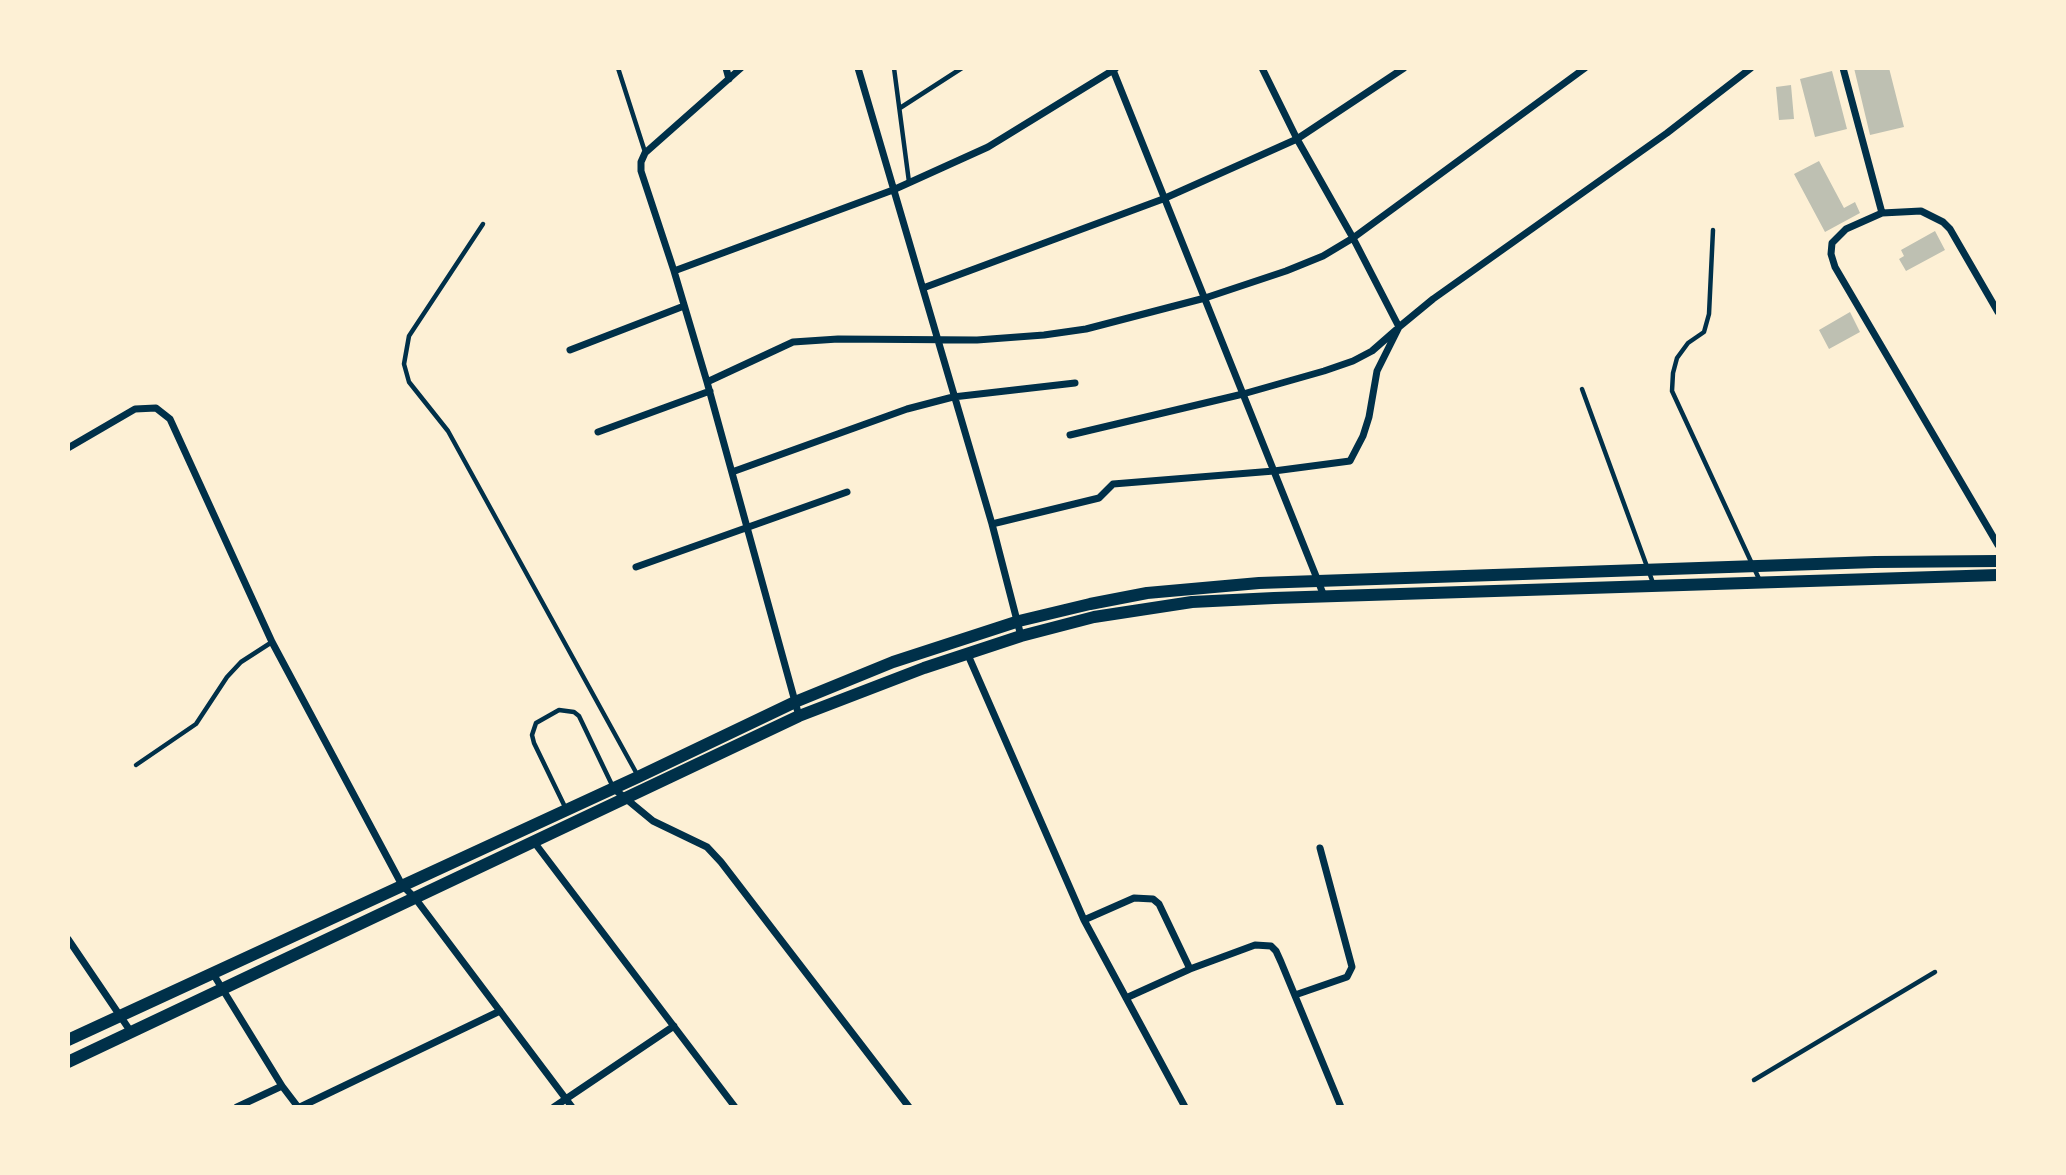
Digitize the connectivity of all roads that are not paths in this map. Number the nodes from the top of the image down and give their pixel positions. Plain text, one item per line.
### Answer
1 (618, 68) edge
2 (726, 68) edge
3 (741, 68) edge
4 (858, 68) edge
5 (894, 68) edge
6 (962, 68) edge
7 (1262, 68) edge
8 (1404, 68) edge
9 (1585, 68) edge
10 (1751, 68) edge
11 (1843, 68) edge
12 (1114, 69) edge
13 (729, 79) junction
14 (900, 108) junction
15 (1297, 139) junction
16 (645, 153) junction
17 (909, 182) junction
18 (893, 190) junction
19 (1164, 199) junction
20 (1882, 213) junction
21 (483, 224) dead end
22 (1713, 230) dead end
23 (1353, 238) junction
24 (674, 271) junction
25 (923, 288) junction
26 (1205, 298) junction
27 (684, 306) junction
28 (1998, 312) edge
29 (1399, 327) junction
30 (939, 340) junction
31 (570, 349) dead end
32 (707, 382) junction
33 (1075, 383) dead end
34 (1582, 389) dead end
35 (710, 391) junction
36 (1243, 394) junction
37 (953, 397) junction
38 (598, 432) dead end
39 (1070, 435) dead end
40 (68, 448) edge
41 (1274, 471) junction
42 (732, 472) junction
43 (847, 492) dead end
44 (992, 524) junction
45 (747, 527) junction
46 (1998, 545) edge
47 (1998, 561) edge
48 (636, 567) dead end
49 (1752, 567) junction
50 (1649, 570) junction
51 (1535, 573) junction
52 (1998, 575) edge
53 (1318, 581) junction
54 (1761, 584) junction
55 (1655, 587) junction
56 (1536, 590) junction
57 (1324, 596) junction
58 (1019, 621) junction
59 (1021, 636) junction
60 (272, 642) junction
61 (968, 655) junction
62 (795, 702) junction
63 (799, 716) junction
64 (136, 765) dead end
65 (638, 777) junction
66 (613, 788) junction
67 (625, 800) junction
68 (566, 810) junction
69 (534, 842) junction
70 (1320, 848) dead end
71 (402, 885) junction
72 (415, 898) junction
73 (1084, 920) junction
74 (68, 939) edge
75 (1190, 969) junction
76 (212, 972) junction
77 (1935, 972) dead end
78 (223, 990) junction
79 (1295, 995) junction
80 (1126, 998) junction
81 (500, 1011) junction
82 (121, 1015) junction
83 (674, 1026) junction
84 (131, 1033) junction
85 (68, 1040) edge
86 (68, 1062) edge
87 (1754, 1080) dead end
88 (282, 1086) junction
89 (566, 1098) junction
90 (237, 1107) edge
91 (299, 1107) edge
92 (554, 1107) edge
93 (572, 1107) edge
94 (734, 1107) edge
95 (909, 1107) edge
96 (1185, 1107) edge
97 (1341, 1107) edge

1 - 16 lane
2 - 13 street
3 - 13 street
4 - 18 street
5 - 14 lane
6 - 14 lane
7 - 15 street
8 - 15 street
9 - 23 street
10 - 29 street
11 - 20 street
12 - 17 street
12 - 19 street
13 - 16 street
14 - 17 lane
15 - 19 street
15 - 23 street
16 - 24 street
17 - 18 street
18 - 24 street
18 - 25 street
19 - 25 street
19 - 26 street
20 - 28 street
20 - 46 street
21 - 65 lane
22 - 49 lane
23 - 26 street
23 - 29 street
24 - 27 street
25 - 30 street
26 - 30 street
26 - 36 street
27 - 31 street
27 - 32 street
29 - 36 street
29 - 41 street
30 - 32 street
30 - 37 street
32 - 35 street
33 - 37 street
34 - 50 lane
35 - 38 street
35 - 42 street
36 - 39 street
36 - 41 street
37 - 42 street
37 - 44 street
40 - 60 street
41 - 44 street
41 - 53 street
42 - 45 street
43 - 45 street
44 - 58 street
45 - 48 street
45 - 62 street
47 - 49 main road
49 - 50 main road
49 - 54 lane
50 - 51 main road
50 - 55 lane
51 - 53 main road
51 - 56 main road
52 - 54 main road
53 - 57 street
53 - 58 main road
54 - 55 main road
55 - 56 main road
56 - 57 main road
57 - 59 main road
58 - 59 street
58 - 62 main road
59 - 61 main road
60 - 64 lane
60 - 71 street
61 - 63 main road
61 - 73 street
62 - 63 street
62 - 65 main road
63 - 67 main road
65 - 66 main road
66 - 67 street
66 - 68 main road
66 - 68 lane
67 - 69 main road
67 - 95 street
68 - 71 main road
69 - 72 main road
69 - 83 street
70 - 79 street
71 - 72 street
71 - 76 main road
72 - 78 main road
72 - 81 street
73 - 75 street
73 - 80 street
74 - 82 street
75 - 79 street
75 - 80 street
76 - 78 street
76 - 82 main road
77 - 87 lane
78 - 84 main road
78 - 88 street
79 - 97 street
80 - 96 street
81 - 89 street
81 - 91 street
82 - 84 street
82 - 85 main road
83 - 89 street
83 - 94 street
84 - 86 main road
88 - 90 street
88 - 91 street
89 - 92 street
89 - 93 street

